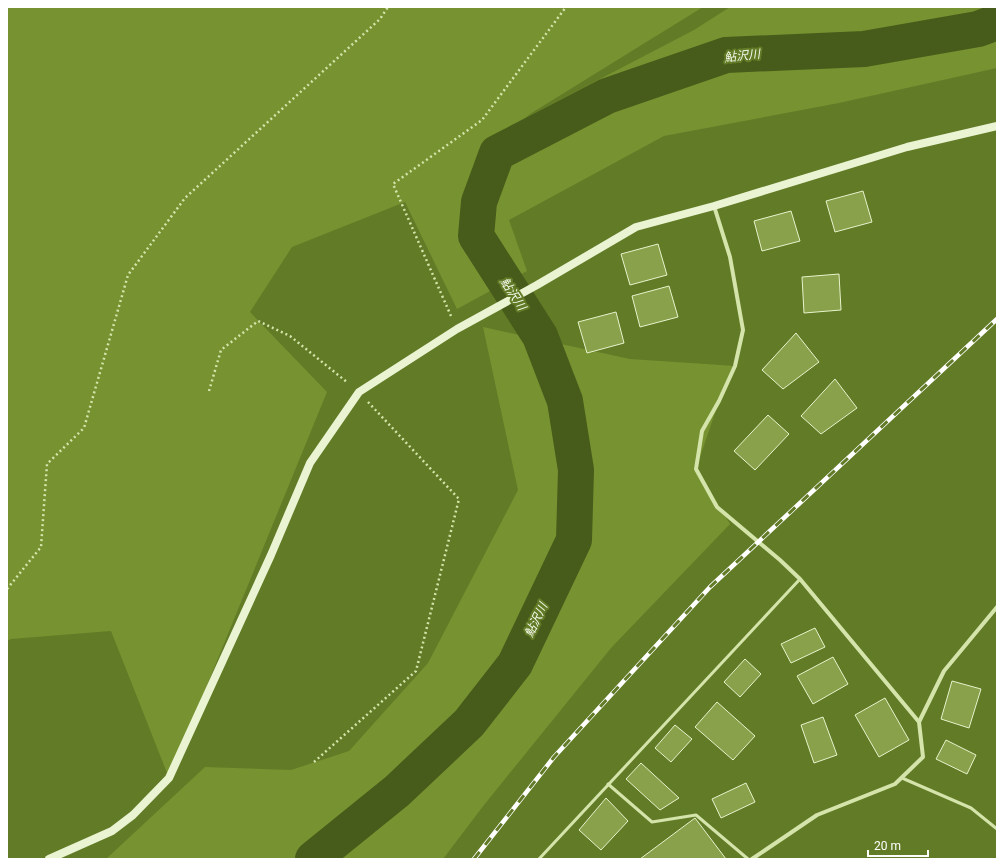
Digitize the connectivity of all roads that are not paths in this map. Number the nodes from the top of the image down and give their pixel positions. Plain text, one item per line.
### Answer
1 (997, 126) edge
2 (714, 206) junction
3 (800, 579) junction
4 (997, 607) edge
5 (919, 722) junction
6 (902, 778) junction
7 (608, 784) junction
8 (997, 829) edge
9 (49, 859) edge
10 (539, 859) edge
11 (748, 859) edge
12 (753, 859) edge

1 - 2 street
2 - 3 street
2 - 9 street
3 - 5 street
3 - 7 lane
4 - 5 street
5 - 6 street
6 - 8 lane
6 - 12 street
7 - 10 lane
7 - 11 lane

